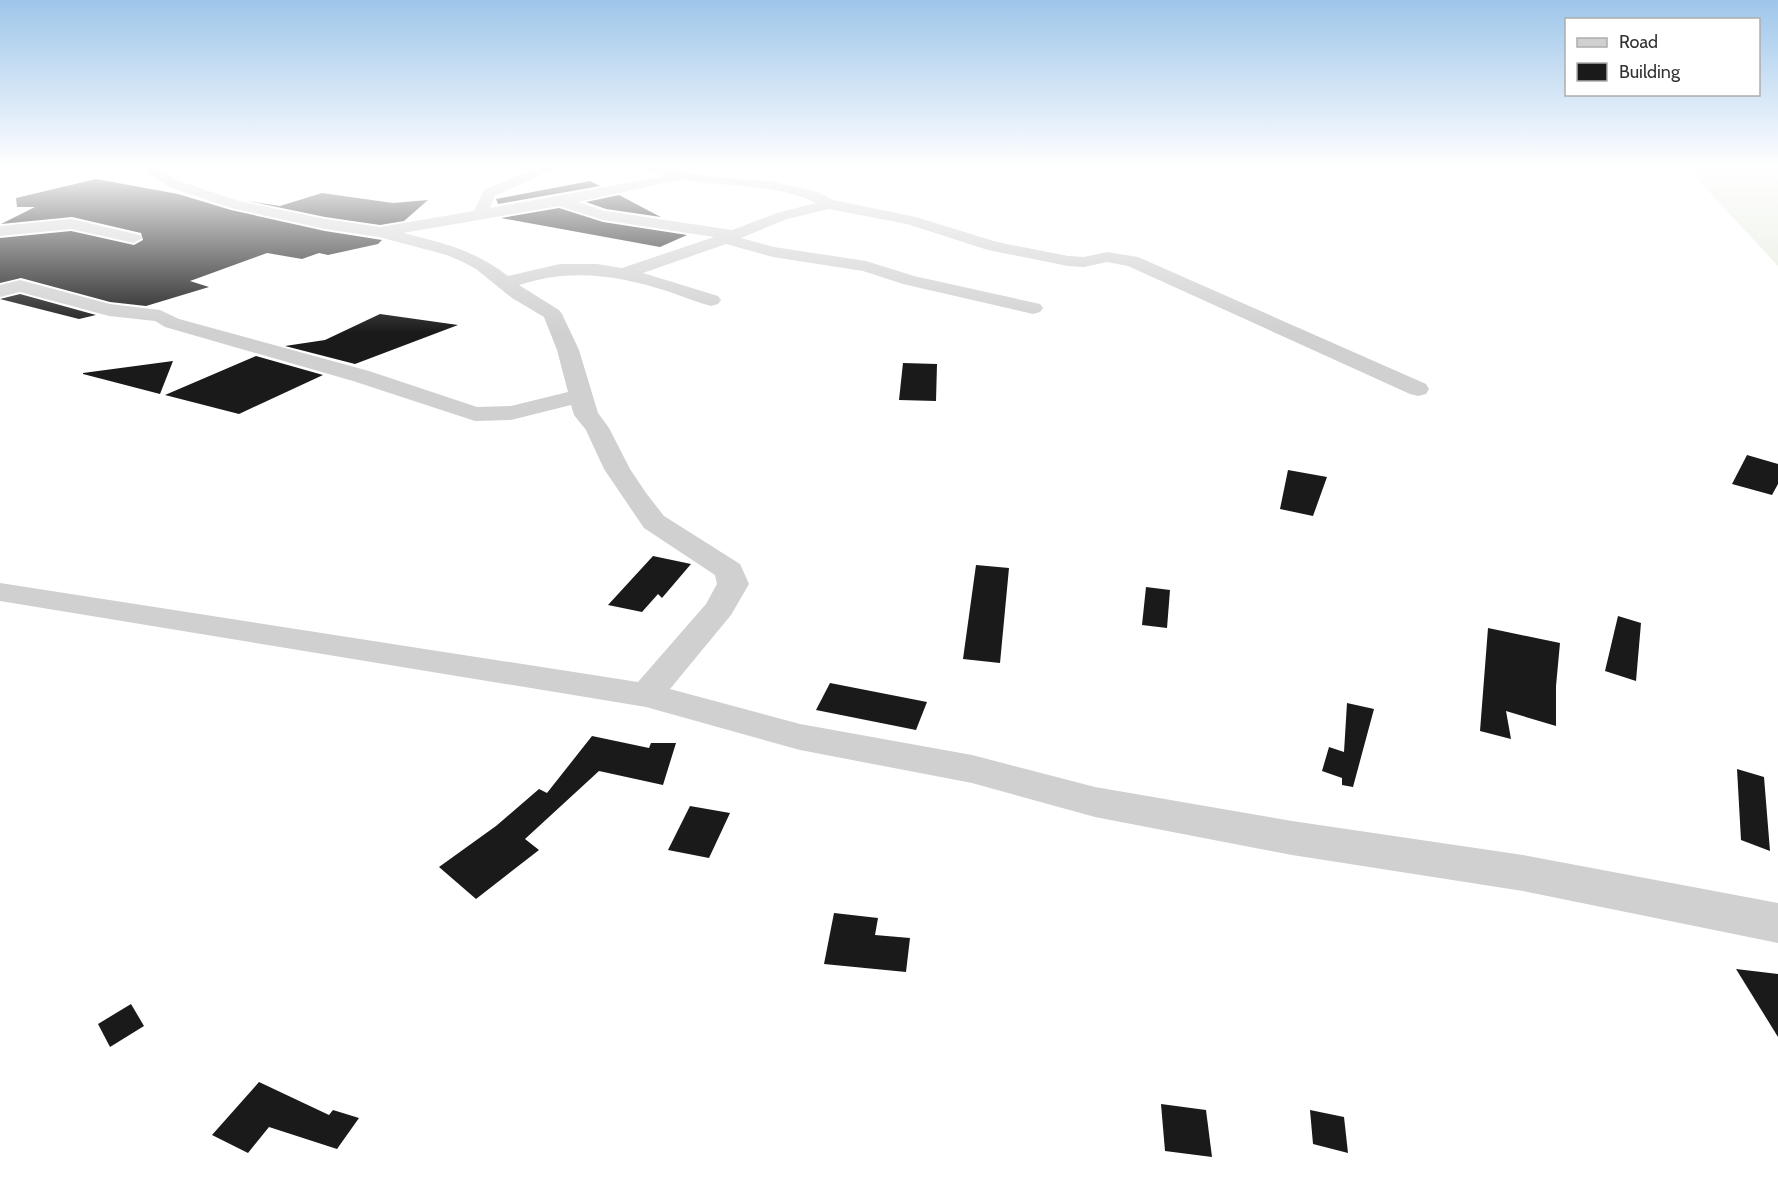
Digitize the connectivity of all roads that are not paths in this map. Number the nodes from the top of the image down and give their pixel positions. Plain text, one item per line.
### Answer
1 (321, 223) edge
2 (429, 223) edge
3 (649, 223) edge
4 (765, 223) edge
5 (920, 223) edge
6 (0, 231) edge
7 (381, 232) junction
8 (730, 237) junction
9 (134, 238) dead end
10 (620, 274) junction
11 (506, 283) junction
12 (0, 291) edge
13 (711, 300) dead end
14 (1033, 308) dead end
15 (1418, 389) dead end
16 (579, 396) junction
17 (0, 592) edge
18 (646, 695) junction
19 (1778, 923) edge

1 - 7 street
2 - 7 street
3 - 8 street
4 - 8 street
5 - 15 street
6 - 9 street
7 - 11 street
8 - 10 street
8 - 14 street
10 - 11 street
10 - 13 street
11 - 16 street
12 - 16 street
16 - 18 street
17 - 18 street
18 - 19 street

